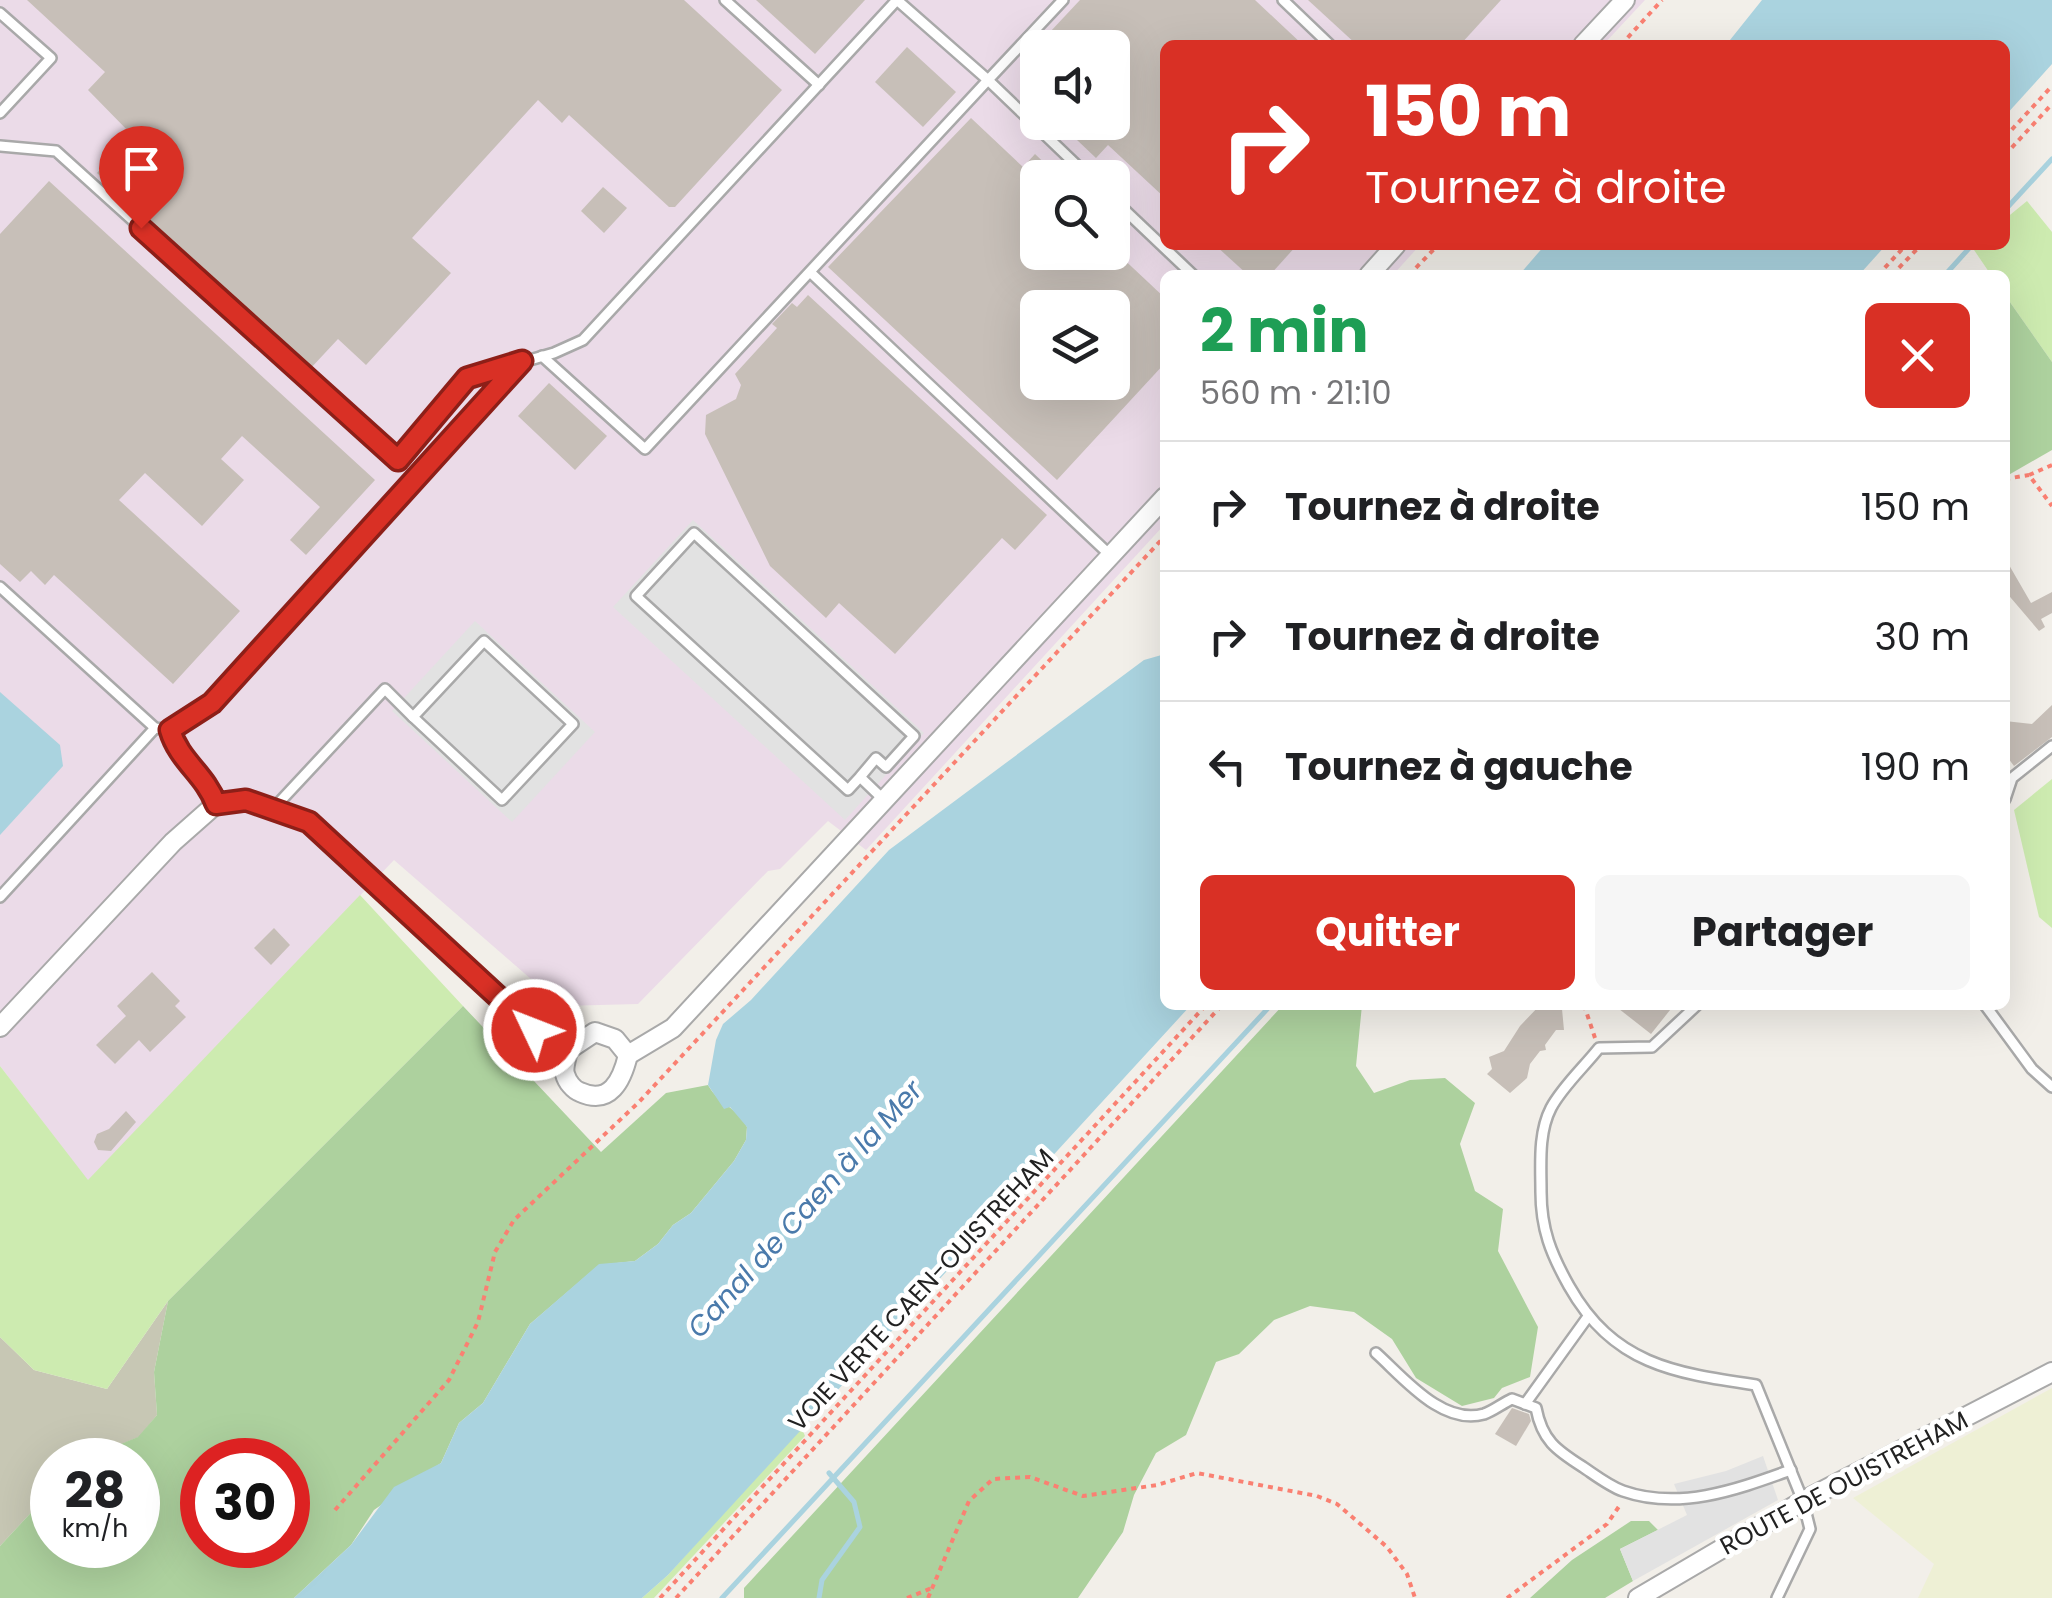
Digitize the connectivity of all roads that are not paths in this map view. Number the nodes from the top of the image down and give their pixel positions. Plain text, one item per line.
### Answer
1 (725, 0) edge
2 (896, 0) edge
3 (1064, 0) edge
4 (1282, 0) edge
5 (1626, 0) edge
6 (0, 13) edge
7 (1325, 40) edge
8 (1588, 40) edge
9 (988, 80) junction
10 (819, 85) junction
11 (0, 113) edge
12 (0, 146) edge
13 (1071, 160) edge
14 (1130, 215) edge
15 (1160, 244) edge
16 (1167, 250) edge
17 (1392, 250) edge
18 (1188, 270) edge
19 (1374, 270) edge
20 (810, 272) junction
21 (542, 356) junction
22 (522, 361) junction
23 (1160, 502) edge
24 (1111, 556) junction
25 (0, 587) edge
26 (413, 717) junction
27 (155, 728) junction
28 (170, 730) junction
29 (2052, 746) edge
30 (860, 777) junction
31 (2010, 784) edge
32 (886, 802) junction
33 (216, 804) junction
34 (274, 808) junction
35 (0, 897) edge
36 (1693, 1010) edge
37 (1989, 1010) edge
38 (0, 1026) edge
39 (568, 1050) junction
40 (628, 1055) junction
41 (2052, 1087) edge
42 (1587, 1318) junction
43 (1376, 1353) dead end
44 (2052, 1372) edge
45 (1525, 1404) junction
46 (1791, 1470) junction
47 (1803, 1501) junction
48 (1638, 1598) edge
49 (1776, 1598) edge

1 - 10 lane
2 - 9 lane
2 - 10 lane
3 - 9 lane
4 - 7 lane
5 - 8 street
6 - 11 lane
9 - 13 lane
9 - 20 lane
10 - 21 lane
12 - 22 lane
14 - 15 lane
16 - 18 lane
17 - 19 street
20 - 21 lane
20 - 24 lane
21 - 22 lane
22 - 28 lane
23 - 24 street
24 - 32 street
25 - 27 lane
26 - 26 lane
26 - 34 lane
27 - 28 lane
27 - 35 lane
28 - 33 lane
29 - 31 lane
30 - 30 lane
30 - 32 lane
32 - 40 street
33 - 34 street
33 - 38 street
34 - 39 street
36 - 42 lane
37 - 41 lane
39 - 40 street
39 - 40 street
42 - 45 lane
42 - 46 lane
43 - 45 lane
44 - 47 street, ROUTE DE OUISTREHAM
45 - 46 lane
46 - 47 lane
47 - 48 street, ROUTE DE OUISTREHAM
47 - 49 lane

